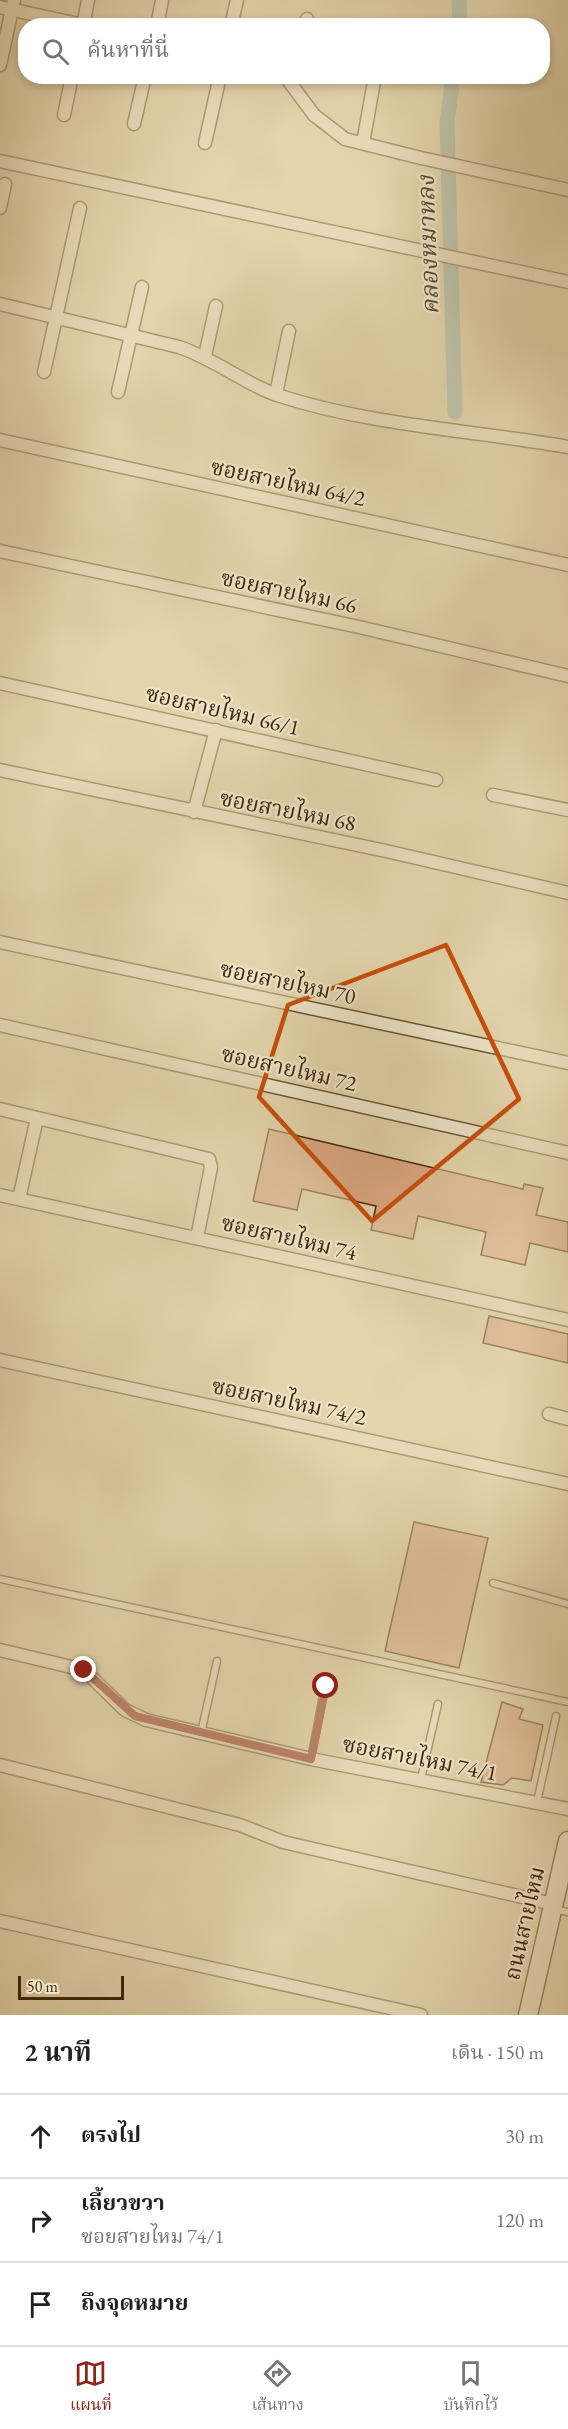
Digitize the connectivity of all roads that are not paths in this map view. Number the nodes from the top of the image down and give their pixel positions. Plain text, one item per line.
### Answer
1 (88, 0) edge
2 (162, 0) edge
3 (237, 0) edge
4 (9, 5) edge
5 (58, 18) edge
6 (85, 18) edge
7 (159, 18) edge
8 (233, 18) edge
9 (0, 65) edge
10 (70, 84) edge
11 (143, 84) edge
12 (218, 84) edge
13 (293, 84) edge
14 (374, 84) edge
15 (64, 116) dead end
16 (134, 124) dead end
17 (205, 142) dead end
18 (363, 143) junction
19 (0, 161) edge
20 (5, 184) dead end
21 (568, 190) edge
22 (80, 207) dead end
23 (0, 208) edge
24 (568, 282) edge
25 (142, 287) dead end
26 (0, 304) edge
27 (216, 306) dead end
28 (57, 318) junction
29 (289, 331) dead end
30 (133, 335) junction
31 (205, 356) junction
32 (44, 372) dead end
33 (118, 392) dead end
34 (276, 394) junction
35 (0, 440) edge
36 (568, 447) edge
37 (0, 551) edge
38 (568, 565) edge
39 (568, 676) edge
40 (0, 683) edge
41 (216, 730) junction
42 (0, 770) edge
43 (436, 780) dead end
44 (493, 795) dead end
45 (568, 810) edge
46 (194, 812) junction
47 (568, 893) edge
48 (0, 942) edge
49 (0, 1025) edge
50 (568, 1063) edge
51 (0, 1109) edge
52 (37, 1118) junction
53 (568, 1153) edge
54 (0, 1195) edge
55 (19, 1199) junction
56 (197, 1238) junction
57 (568, 1320) edge
58 (0, 1360) edge
59 (549, 1414) dead end
60 (568, 1419) edge
61 (568, 1484) edge
62 (0, 1579) edge
63 (493, 1583) dead end
64 (568, 1604) edge
65 (0, 1650) edge
66 (217, 1661) dead end
67 (326, 1686) dead end
68 (568, 1702) edge
69 (438, 1704) dead end
70 (556, 1716) dead end
71 (201, 1733) junction
72 (311, 1759) junction
73 (0, 1765) edge
74 (421, 1779) junction
75 (537, 1802) junction
76 (568, 1809) edge
77 (568, 1841) edge
78 (558, 1908) edge
79 (0, 1921) edge
80 (421, 2015) edge
81 (528, 2015) edge

1 - 6 street
2 - 7 street
3 - 8 street
4 - 5 street
4 - 9 street
10 - 15 street
11 - 16 street
12 - 17 street
13 - 18 street
14 - 18 street
18 - 21 street
19 - 24 street
20 - 23 street
22 - 28 street
25 - 30 street
26 - 28 street
27 - 31 street
28 - 30 street
28 - 32 street
29 - 34 street
30 - 31 street
30 - 33 street
31 - 34 street
34 - 36 street
35 - 38 street, ซอยสายไหม 64/2
37 - 39 street, ซอยสายไหม 66
40 - 41 street, ซอยสายไหม 66/1
41 - 43 street, ซอยสายไหม 66/1
41 - 46 street
42 - 46 street, ซอยสายไหม 68
44 - 45 street
46 - 47 street, ซอยสายไหม 68
48 - 50 street, ซอยสายไหม 70
49 - 53 street, ซอยสายไหม 72
51 - 52 street
52 - 55 street
52 - 56 street
54 - 55 street, ซอยสายไหม 74
55 - 56 street, ซอยสายไหม 74
56 - 57 street, ซอยสายไหม 74
58 - 61 street, ซอยสายไหม 74/2
59 - 60 street
62 - 68 lane
63 - 64 lane
65 - 71 street, ซอยสายไหม 74/1
66 - 71 lane
67 - 72 lane
69 - 74 lane
70 - 75 lane
71 - 72 street, ซอยสายไหม 74/1
72 - 74 street, ซอยสายไหม 74/1
73 - 78 street
74 - 75 street, ซอยสายไหม 74/1
75 - 76 street, ซอยสายไหม 74/1
77 - 78 main road, ถนนสายไหม
78 - 81 main road, ถนนสายไหม
79 - 80 street

